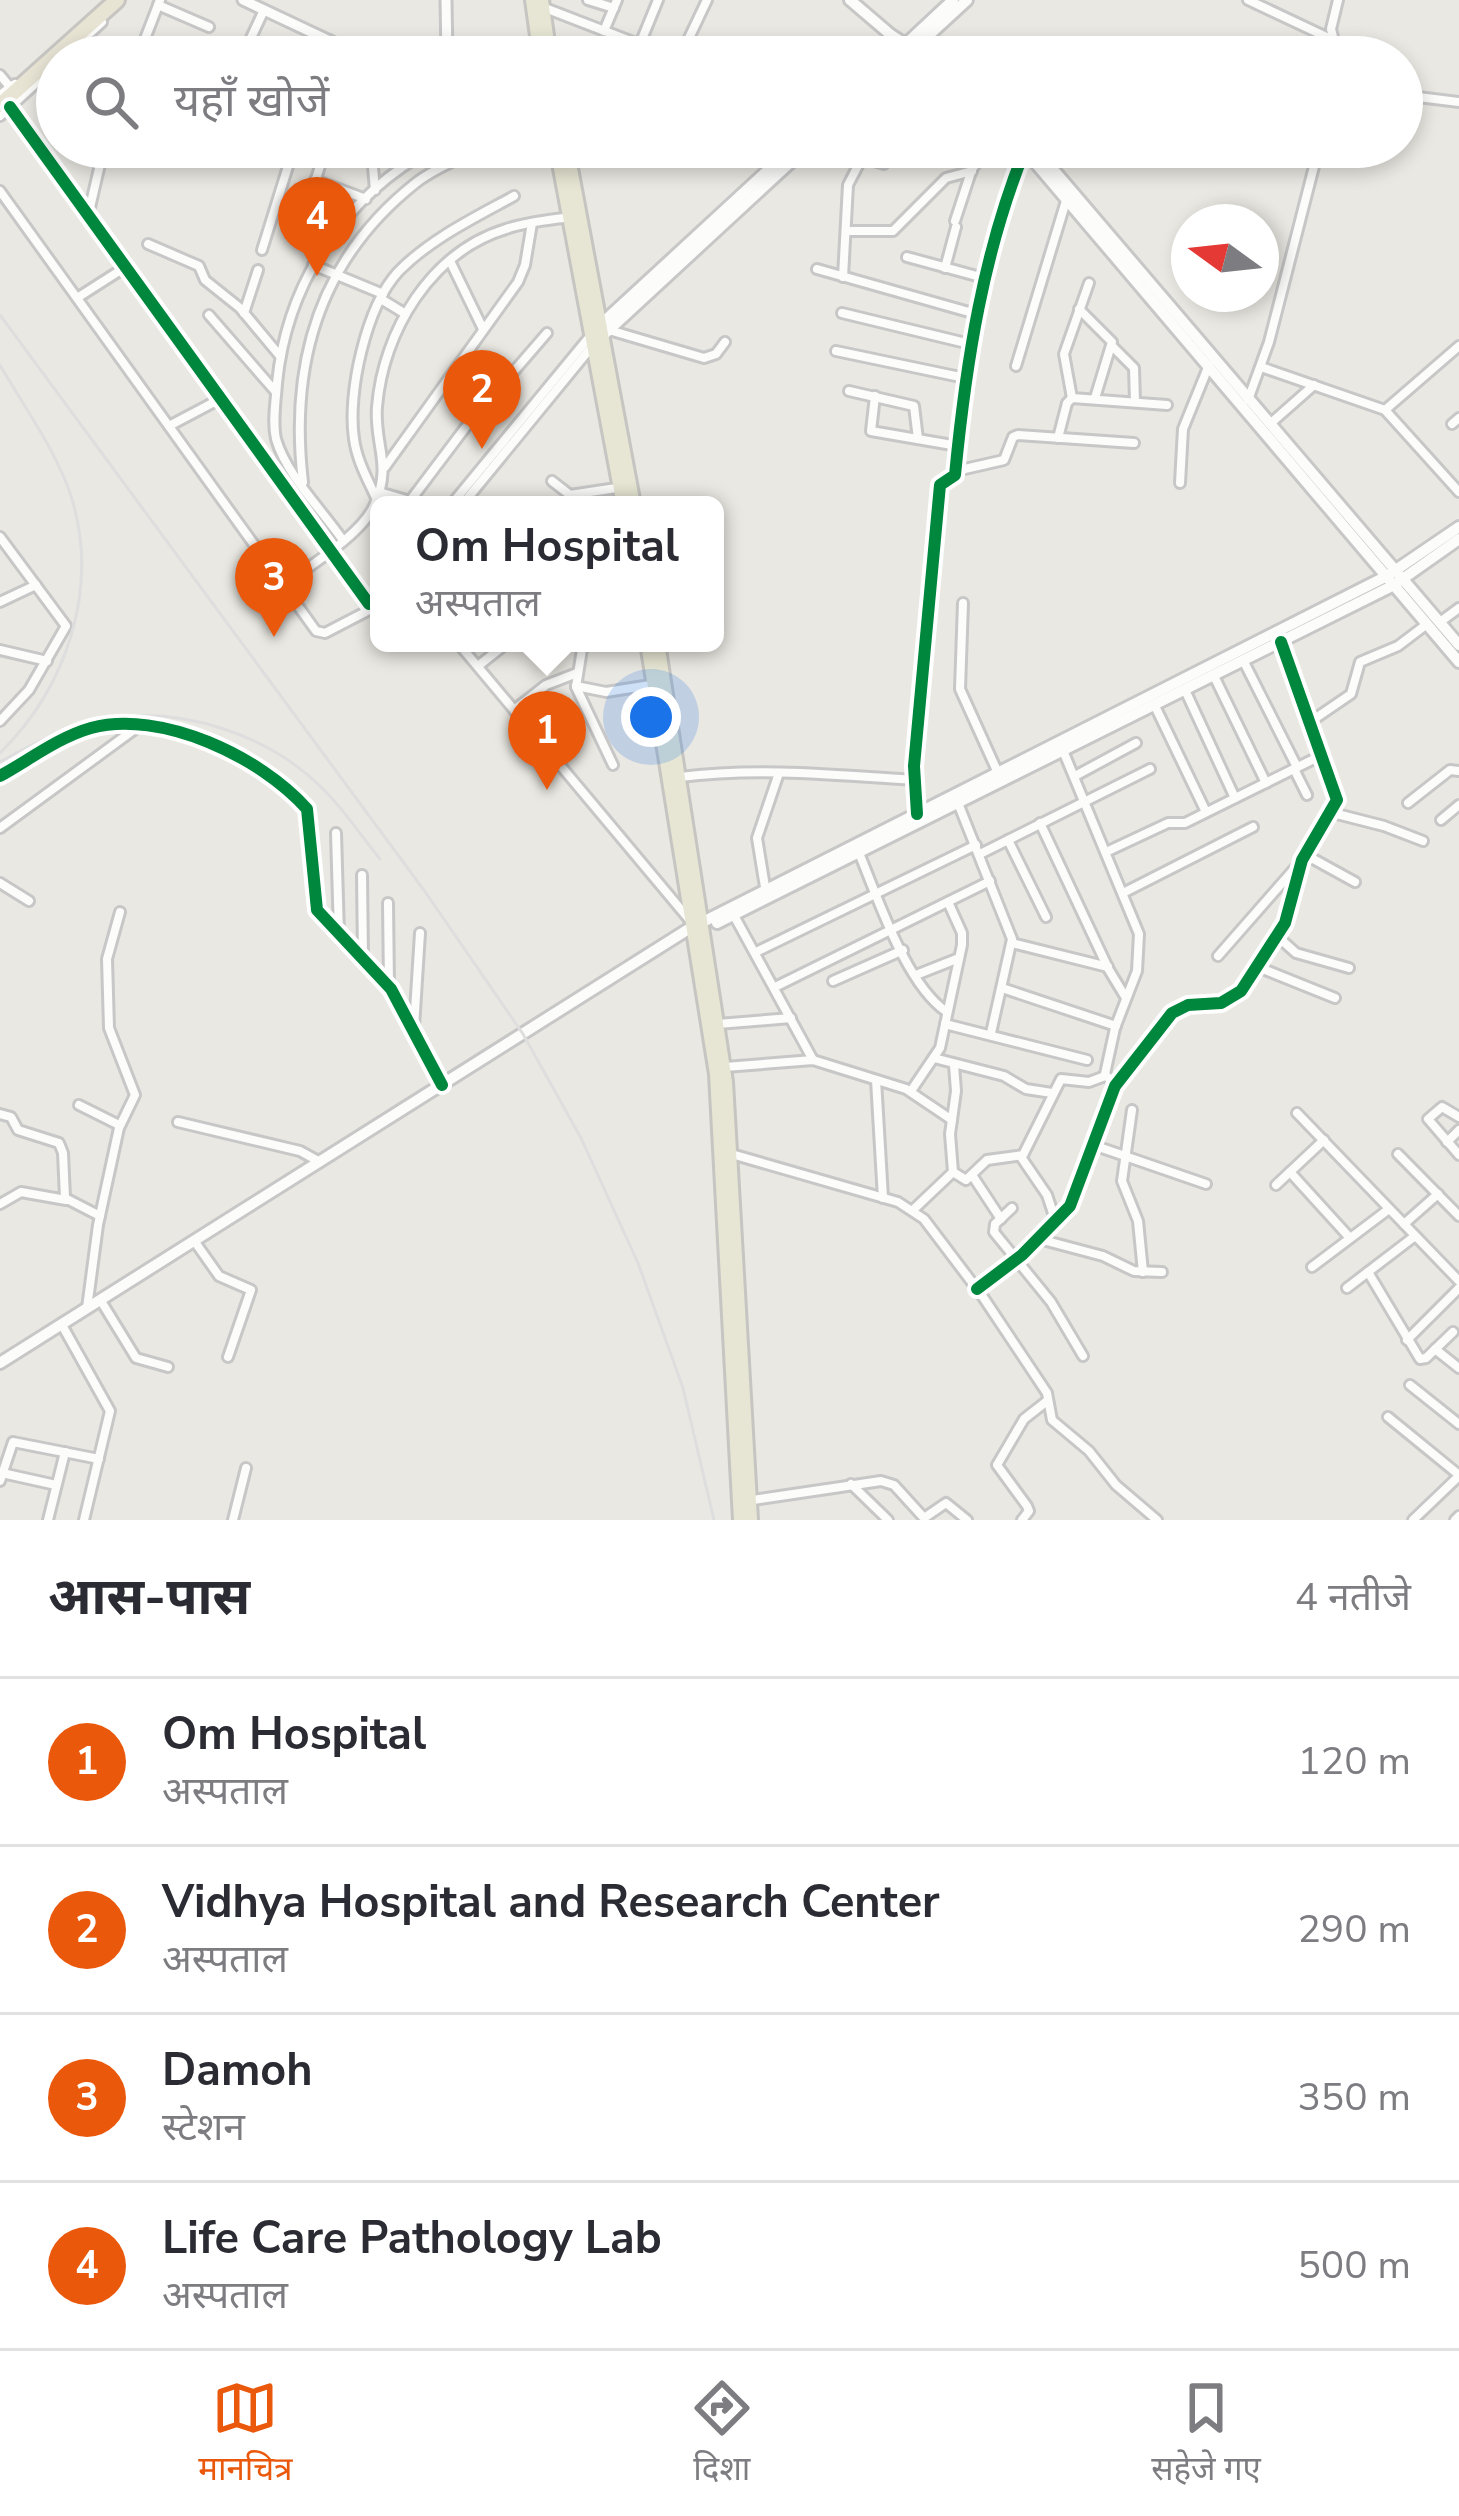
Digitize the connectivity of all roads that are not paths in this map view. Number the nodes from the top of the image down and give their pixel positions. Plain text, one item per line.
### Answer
1 (243, 0) edge
2 (446, 0) edge
3 (589, 0) edge
4 (658, 0) edge
5 (707, 0) edge
6 (850, 0) edge
7 (953, 0) edge
8 (967, 0) edge
9 (1248, 0) edge
10 (1338, 0) edge
11 (114, 3) edge
12 (159, 3) edge
13 (537, 3) edge
14 (615, 4) edge
15 (264, 10) junction
16 (209, 26) dead end
17 (604, 31) junction
18 (69, 36) edge
19 (78, 36) edge
20 (87, 36) edge
21 (146, 36) edge
22 (252, 36) edge
23 (321, 36) edge
24 (447, 36) edge
25 (539, 36) edge
26 (545, 36) edge
27 (618, 36) edge
28 (643, 36) edge
29 (687, 36) edge
30 (892, 36) edge
31 (922, 36) edge
32 (926, 36) edge
33 (1324, 36) edge
34 (1333, 36) edge
35 (36, 64) edge
36 (0, 75) edge
37 (36, 76) edge
38 (36, 81) edge
39 (10, 87) junction
40 (0, 95) edge
41 (1423, 98) edge
42 (1459, 102) edge
43 (5, 106) edge
44 (0, 116) edge
45 (36, 148) edge
46 (50, 168) edge
47 (99, 168) edge
48 (287, 168) edge
49 (319, 168) edge
50 (373, 168) edge
51 (400, 168) edge
52 (444, 168) edge
53 (562, 168) edge
54 (569, 168) edge
55 (772, 168) edge
56 (856, 168) edge
57 (974, 168) edge
58 (1020, 168) edge
59 (1046, 168) edge
60 (1313, 168) edge
61 (972, 171) junction
62 (315, 180) junction
63 (0, 191) edge
64 (375, 191) junction
65 (1071, 195) junction
66 (514, 196) dead end
67 (366, 199) junction
68 (575, 216) junction
69 (87, 218) junction
70 (532, 223) junction
71 (846, 231) junction
72 (148, 244) dead end
73 (324, 244) junction
74 (262, 250) dead end
75 (1121, 254) junction
76 (907, 257) dead end
77 (450, 261) junction
78 (313, 265) junction
79 (124, 268) junction
80 (946, 268) junction
81 (817, 269) dead end
82 (258, 270) dead end
83 (336, 274) junction
84 (843, 277) junction
85 (984, 278) junction
86 (1089, 283) dead end
87 (382, 297) junction
88 (77, 298) junction
89 (1079, 309) junction
90 (244, 313) junction
91 (404, 313) junction
92 (842, 313) dead end
93 (976, 314) junction
94 (209, 315) dead end
95 (484, 331) junction
96 (547, 333) dead end
97 (600, 333) junction
98 (725, 342) dead end
99 (970, 344) junction
100 (1112, 346) junction
101 (1459, 346) edge
102 (836, 351) dead end
103 (280, 356) junction
104 (1209, 365) junction
105 (1016, 366) dead end
106 (1261, 367) junction
107 (965, 378) junction
108 (1314, 385) junction
109 (849, 391) dead end
110 (277, 392) junction
111 (875, 396) junction
112 (220, 398) junction
113 (1072, 398) junction
114 (1095, 398) junction
115 (1135, 402) junction
116 (1247, 402) junction
117 (1167, 405) dead end
118 (1385, 410) junction
119 (1271, 423) junction
120 (169, 426) junction
121 (1058, 438) junction
122 (918, 439) junction
123 (1134, 443) dead end
124 (958, 446) junction
125 (385, 468) junction
126 (956, 471) junction
127 (551, 481) dead end
128 (1180, 483) dead end
129 (303, 484) junction
130 (625, 486) junction
131 (1459, 492) edge
132 (378, 496) joint
133 (414, 496) edge
134 (464, 496) edge
135 (623, 496) edge
136 (630, 496) edge
137 (370, 519) edge
138 (1459, 526) edge
139 (0, 537) edge
140 (342, 539) junction
141 (1459, 539) edge
142 (330, 549) junction
143 (1395, 578) junction
144 (36, 585) junction
145 (284, 585) junction
146 (370, 600) edge
147 (0, 602) edge
148 (963, 603) dead end
149 (370, 608) edge
150 (1459, 608) edge
151 (1433, 623) junction
152 (1281, 642) junction
153 (1459, 645) edge
154 (1, 652) edge
155 (466, 652) edge
156 (496, 652) edge
157 (581, 652) edge
158 (649, 652) edge
159 (658, 652) edge
160 (1244, 660) junction
161 (47, 661) junction
162 (1459, 662) edge
163 (478, 667) junction
164 (577, 673) junction
165 (1214, 676) junction
166 (659, 684) junction
167 (576, 686) junction
168 (1185, 691) junction
169 (1154, 706) junction
170 (514, 710) junction
171 (0, 721) edge
172 (1310, 722) junction
173 (140, 724) junction
174 (1136, 743) dead end
175 (1064, 752) junction
176 (1323, 754) junction
177 (613, 765) dead end
178 (1296, 768) junction
179 (1150, 769) dead end
180 (674, 771) junction
181 (1459, 771) edge
182 (779, 773) junction
183 (998, 774) junction
184 (0, 776) edge
185 (1075, 776) junction
186 (914, 780) junction
187 (1266, 782) junction
188 (1307, 795) dead end
189 (1234, 798) junction
190 (1085, 800) junction
191 (958, 803) junction
192 (1408, 803) dead end
193 (1459, 806) edge
194 (1206, 812) junction
195 (1333, 813) junction
196 (917, 814) junction
197 (1441, 820) dead end
198 (1040, 823) junction
199 (1253, 827) dead end
200 (0, 828) edge
201 (336, 833) dead end
202 (1008, 840) junction
203 (1423, 842) dead end
204 (978, 850) junction
205 (1106, 852) junction
206 (860, 853) junction
207 (1304, 857) junction
208 (362, 875) dead end
209 (990, 881) junction
210 (1354, 882) dead end
211 (0, 884) edge
212 (876, 893) junction
213 (1123, 893) junction
214 (766, 897) junction
215 (29, 901) dead end
216 (948, 902) junction
217 (388, 904) dead end
218 (120, 912) dead end
219 (732, 912) junction
220 (1046, 917) dead end
221 (694, 928) junction
222 (892, 929) junction
223 (420, 933) dead end
224 (339, 935) junction
225 (1277, 936) junction
226 (1012, 944) junction
227 (903, 950) junction
228 (756, 952) junction
229 (1218, 956) dead end
230 (959, 958) junction
231 (363, 960) junction
232 (1108, 967) junction
233 (1258, 967) junction
234 (1349, 968) dead end
235 (916, 975) junction
236 (833, 982) dead end
237 (389, 987) junction
238 (775, 987) junction
239 (1002, 988) junction
240 (1335, 998) dead end
241 (1127, 999) junction
242 (947, 1012) junction
243 (791, 1018) junction
244 (717, 1024) junction
245 (945, 1024) junction
246 (1116, 1026) junction
247 (414, 1032) junction
248 (991, 1033) junction
249 (934, 1058) junction
250 (813, 1060) junction
251 (1087, 1060) dead end
252 (953, 1065) junction
253 (723, 1067) junction
254 (1106, 1076) junction
255 (876, 1079) junction
256 (442, 1085) junction
257 (1115, 1086) junction
258 (911, 1091) junction
259 (1053, 1093) junction
260 (79, 1105) dead end
261 (1132, 1110) dead end
262 (1297, 1113) dead end
263 (0, 1114) edge
264 (1459, 1118) edge
265 (952, 1120) junction
266 (178, 1122) dead end
267 (119, 1125) junction
268 (1459, 1130) edge
269 (1324, 1140) junction
270 (1447, 1142) junction
271 (1093, 1145) junction
272 (725, 1152) junction
273 (1398, 1154) dead end
274 (1459, 1155) edge
275 (1125, 1156) junction
276 (1021, 1157) junction
277 (321, 1162) junction
278 (953, 1172) junction
279 (1289, 1172) junction
280 (972, 1175) junction
281 (1206, 1184) dead end
282 (1276, 1185) dead end
283 (1438, 1194) junction
284 (884, 1198) junction
285 (68, 1200) junction
286 (0, 1204) edge
287 (1012, 1208) dead end
288 (1390, 1209) junction
289 (914, 1210) junction
290 (100, 1216) junction
291 (1459, 1216) edge
292 (1001, 1219) junction
293 (1056, 1222) junction
294 (1404, 1224) junction
295 (1415, 1236) junction
296 (1350, 1238) junction
297 (1039, 1239) junction
298 (195, 1242) junction
299 (1016, 1260) junction
300 (1312, 1267) dead end
301 (1143, 1272) junction
302 (1162, 1272) dead end
303 (1368, 1272) junction
304 (1459, 1285) edge
305 (977, 1288) junction
306 (1347, 1288) dead end
307 (100, 1301) junction
308 (87, 1310) junction
309 (62, 1325) junction
310 (1454, 1332) dead end
311 (1407, 1340) junction
312 (0, 1345) edge
313 (1436, 1349) junction
314 (14, 1355) junction
315 (1083, 1356) dead end
316 (228, 1357) dead end
317 (0, 1363) edge
318 (168, 1367) dead end
319 (1459, 1368) edge
320 (1410, 1385) dead end
321 (1047, 1401) junction
322 (1388, 1417) dead end
323 (1459, 1424) edge
324 (64, 1452) junction
325 (99, 1460) junction
326 (246, 1468) dead end
327 (1459, 1476) edge
328 (1, 1477) edge
329 (851, 1484) junction
330 (56, 1485) junction
331 (744, 1501) junction
332 (48, 1520) edge
333 (85, 1520) edge
334 (233, 1520) edge
335 (740, 1520) edge
336 (751, 1520) edge
337 (888, 1520) edge
338 (967, 1520) edge
339 (1022, 1520) edge
340 (1156, 1520) edge
341 (1413, 1520) edge

1 - 15 street
2 - 24 street
3 - 14 street
4 - 28 street
5 - 29 street
6 - 30 main road
7 - 31 main road
8 - 32 main road
9 - 33 street
10 - 34 street
11 - 18 street
11 - 19 highway
11 - 20 street
12 - 16 street
12 - 21 street
13 - 17 street
13 - 25 main road
13 - 26 main road
14 - 17 street
15 - 22 street
15 - 23 street
17 - 27 street
35 - 39 street
36 - 39 street
37 - 43 highway
38 - 43 street
39 - 40 street
41 - 42 street
43 - 44 street
43 - 45 street
46 - 69 street
47 - 69 street
48 - 74 street
49 - 62 street
50 - 64 street
51 - 64 street
52 - 83 street
53 - 68 main road
54 - 68 main road
55 - 97 main road
56 - 71 street
57 - 61 street
58 - 85 street
59 - 65 main road
60 - 106 street
61 - 71 street
61 - 80 street
62 - 67 street
62 - 73 street
63 - 88 street
64 - 67 street
65 - 75 main road
65 - 105 street
66 - 87 street
67 - 73 street
68 - 70 street
68 - 97 main road
69 - 79 street
70 - 77 street
70 - 95 street
71 - 84 street
72 - 90 street
73 - 78 street
75 - 104 main road
75 - 116 main road
76 - 80 street
77 - 91 street
77 - 95 street
78 - 83 street
78 - 103 street
79 - 88 street
79 - 112 street
80 - 85 street
81 - 84 street
82 - 90 street
83 - 87 street
83 - 129 street
84 - 93 street
85 - 93 street
86 - 89 street
87 - 91 street
87 - 132 street
88 - 120 street
89 - 100 street
89 - 113 street
90 - 103 street
91 - 125 street
92 - 99 street
93 - 99 street
94 - 110 street
95 - 125 street
96 - 133 street
97 - 98 street
97 - 130 main road
97 - 134 street
99 - 107 street
100 - 114 street
100 - 115 street
101 - 118 street
102 - 107 street
103 - 110 street
104 - 116 main road
104 - 128 street
106 - 108 street
106 - 116 street
107 - 124 street
108 - 118 street
108 - 119 street
109 - 111 street
110 - 129 street
111 - 122 street
111 - 122 street
112 - 120 street
112 - 142 street
113 - 114 street
113 - 121 street
114 - 115 street
115 - 117 street
116 - 119 main road
116 - 143 main road
118 - 131 street
119 - 143 main road
120 - 145 street
121 - 123 street
121 - 126 street
122 - 124 street
124 - 126 street
125 - 132 street
126 - 186 street
127 - 130 street
129 - 140 street
130 - 135 main road
130 - 136 main road
137 - 140 street
138 - 143 main road
139 - 144 street
140 - 142 street
141 - 143 main road
142 - 145 street
142 - 146 street
143 - 151 main road
143 - 152 main road
143 - 183 main road
144 - 147 street
144 - 161 street
145 - 149 street
148 - 183 street
150 - 151 street
151 - 153 main road
151 - 162 main road
151 - 172 street
152 - 160 main road
152 - 172 street
154 - 161 street
155 - 163 street
156 - 163 street
157 - 164 street
158 - 166 main road
159 - 166 main road
160 - 165 main road
160 - 178 street
161 - 171 street
163 - 170 street
164 - 167 street
164 - 170 street
165 - 168 main road
165 - 187 street
166 - 167 street
166 - 180 main road
167 - 177 street
168 - 169 main road
168 - 189 street
169 - 175 main road
169 - 194 street
170 - 221 street
172 - 176 street
173 - 184 street
173 - 200 street
173 - 224 street
174 - 185 street
175 - 185 street
175 - 191 main road
176 - 178 street
176 - 195 street
178 - 187 street
178 - 188 street
179 - 190 street
180 - 182 street
180 - 221 main road
181 - 192 street
182 - 186 street
182 - 214 street
183 - 196 main road
185 - 190 street
186 - 196 street
187 - 189 street
189 - 194 street
190 - 198 street
190 - 205 street
191 - 204 street
191 - 206 main road
193 - 197 street
194 - 205 street
195 - 203 street
195 - 207 street
196 - 214 main road
198 - 202 street
198 - 232 street
199 - 213 street
201 - 224 street
202 - 204 street
202 - 220 street
204 - 209 street
204 - 212 street
205 - 213 street
206 - 212 street
206 - 214 main road
207 - 210 street
207 - 225 street
207 - 229 street
208 - 231 street
209 - 216 street
209 - 226 street
211 - 215 street
212 - 222 street
212 - 228 street
213 - 241 street
214 - 219 main road
216 - 222 street
216 - 230 street
217 - 237 street
218 - 267 street
219 - 221 main road
219 - 228 street
221 - 244 main road
221 - 256 main road
221 - 272 main road
222 - 227 street
222 - 238 street
223 - 247 street
224 - 231 street
225 - 233 street
225 - 234 street
226 - 232 street
226 - 239 street
227 - 235 street
227 - 236 street
228 - 238 street
230 - 235 street
230 - 242 street
231 - 237 street
232 - 241 street
233 - 240 street
233 - 257 street
235 - 242 street
237 - 247 street
238 - 243 street
239 - 246 street
239 - 248 street
241 - 246 street
242 - 245 street
243 - 244 street
243 - 250 street
244 - 253 main road
245 - 248 street
245 - 249 street
246 - 254 street
247 - 256 street
248 - 251 street
249 - 252 street
249 - 258 street
250 - 253 street
250 - 255 street
252 - 259 street
252 - 265 street
253 - 272 main road
254 - 257 street
254 - 259 street
255 - 258 street
255 - 284 street
256 - 277 main road
257 - 271 street
258 - 265 street
259 - 276 street
260 - 267 street
261 - 275 street
262 - 269 street
263 - 285 street
264 - 270 street
265 - 278 street
266 - 277 street
267 - 290 street
268 - 270 street
269 - 279 street
269 - 288 street
270 - 274 street
271 - 275 street
271 - 293 street
272 - 284 street
272 - 331 main road
273 - 283 street
275 - 281 street
275 - 301 street
276 - 280 street
276 - 293 street
277 - 298 main road
278 - 280 street
278 - 289 street
279 - 282 street
279 - 296 street
280 - 292 street
283 - 291 street
283 - 294 street
284 - 289 street
285 - 286 street
285 - 290 street
287 - 292 street
288 - 294 street
288 - 296 street
289 - 305 street
290 - 308 street
292 - 299 street
293 - 297 street
294 - 295 street
295 - 303 street
295 - 304 street
296 - 300 street
297 - 299 street
297 - 301 street
298 - 307 main road
298 - 316 street
299 - 305 street
299 - 315 street
301 - 302 street
303 - 306 street
303 - 311 street
304 - 311 street
305 - 321 street
307 - 308 main road
307 - 318 street
308 - 309 main road
309 - 314 main road
309 - 325 street
310 - 313 street
311 - 313 street
312 - 314 street
313 - 319 street
314 - 317 main road
320 - 323 street
321 - 339 street
321 - 340 street
322 - 327 street
324 - 325 street
324 - 328 street
324 - 330 street
325 - 333 street
326 - 334 street
327 - 341 street
328 - 330 street
329 - 331 street
329 - 337 street
329 - 338 street
330 - 332 street
331 - 335 main road
331 - 336 main road

